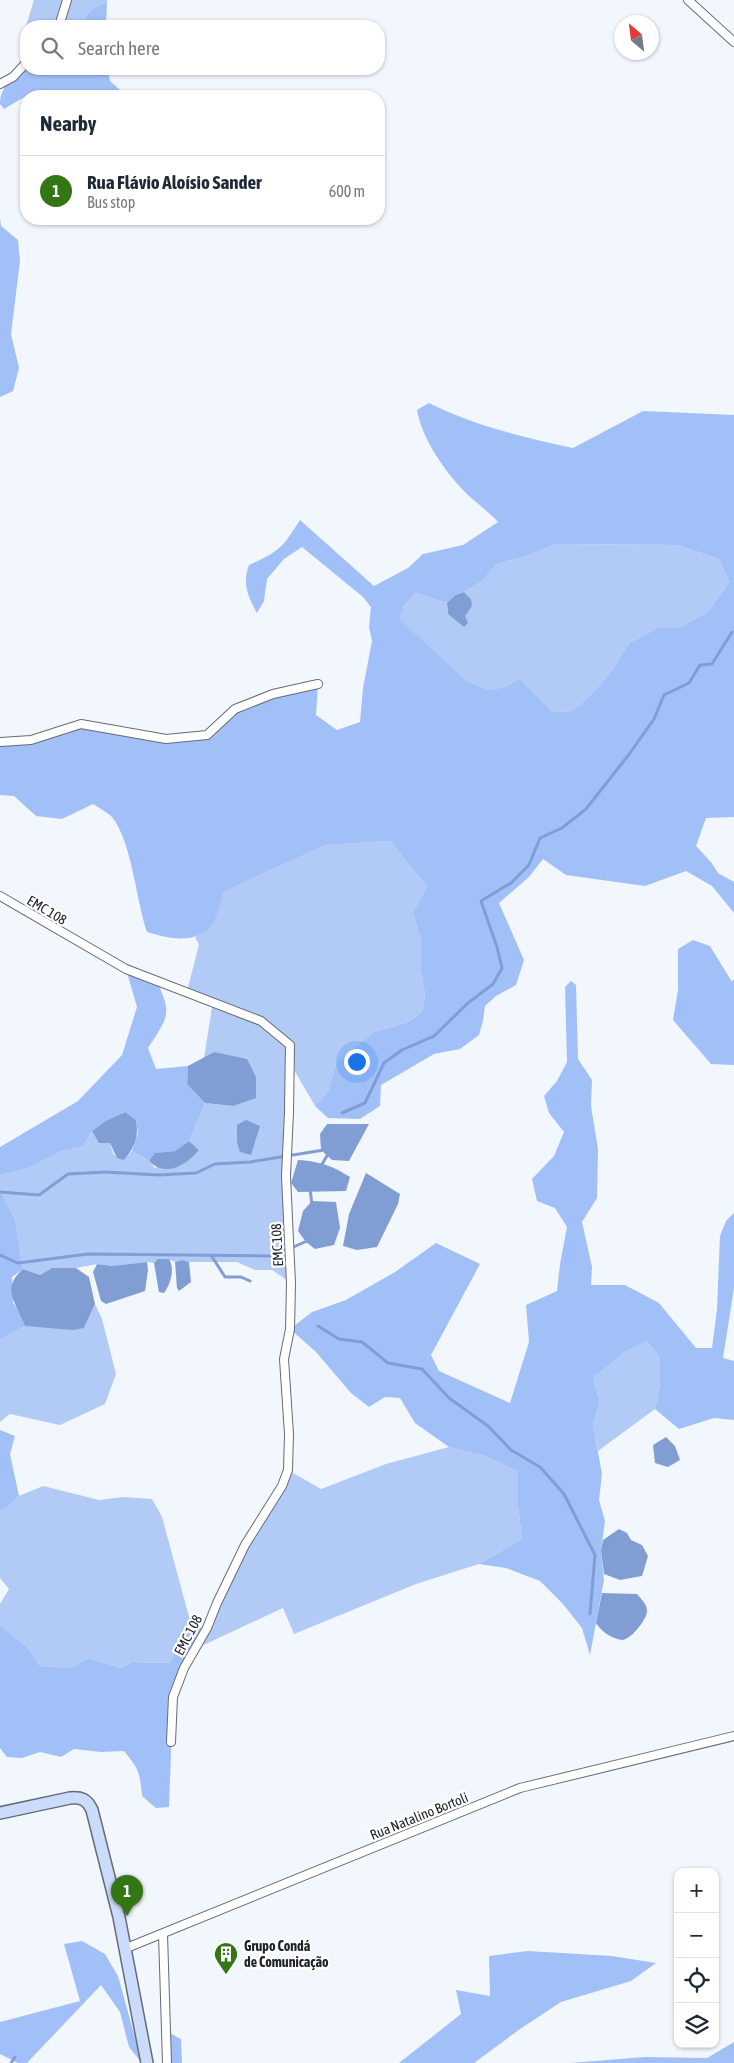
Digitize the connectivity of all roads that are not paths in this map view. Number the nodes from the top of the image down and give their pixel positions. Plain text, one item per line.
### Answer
1 (67, 0) edge
2 (688, 0) edge
3 (61, 20) edge
4 (734, 42) edge
5 (20, 69) edge
6 (0, 84) edge
7 (318, 684) dead end
8 (0, 742) edge
9 (0, 896) edge
10 (734, 1736) edge
11 (171, 1742) dead end
12 (0, 1813) edge
13 (163, 1934) junction
14 (124, 1949) junction
15 (147, 2063) edge
16 (167, 2063) edge

1 - 3 street
2 - 4 street
5 - 6 street
7 - 8 street
9 - 11 street, EMC 108
10 - 13 street, Rua Natalino Bortoli
12 - 14 street
13 - 14 street, Rua Natalino Bortoli
13 - 16 street
14 - 15 street

